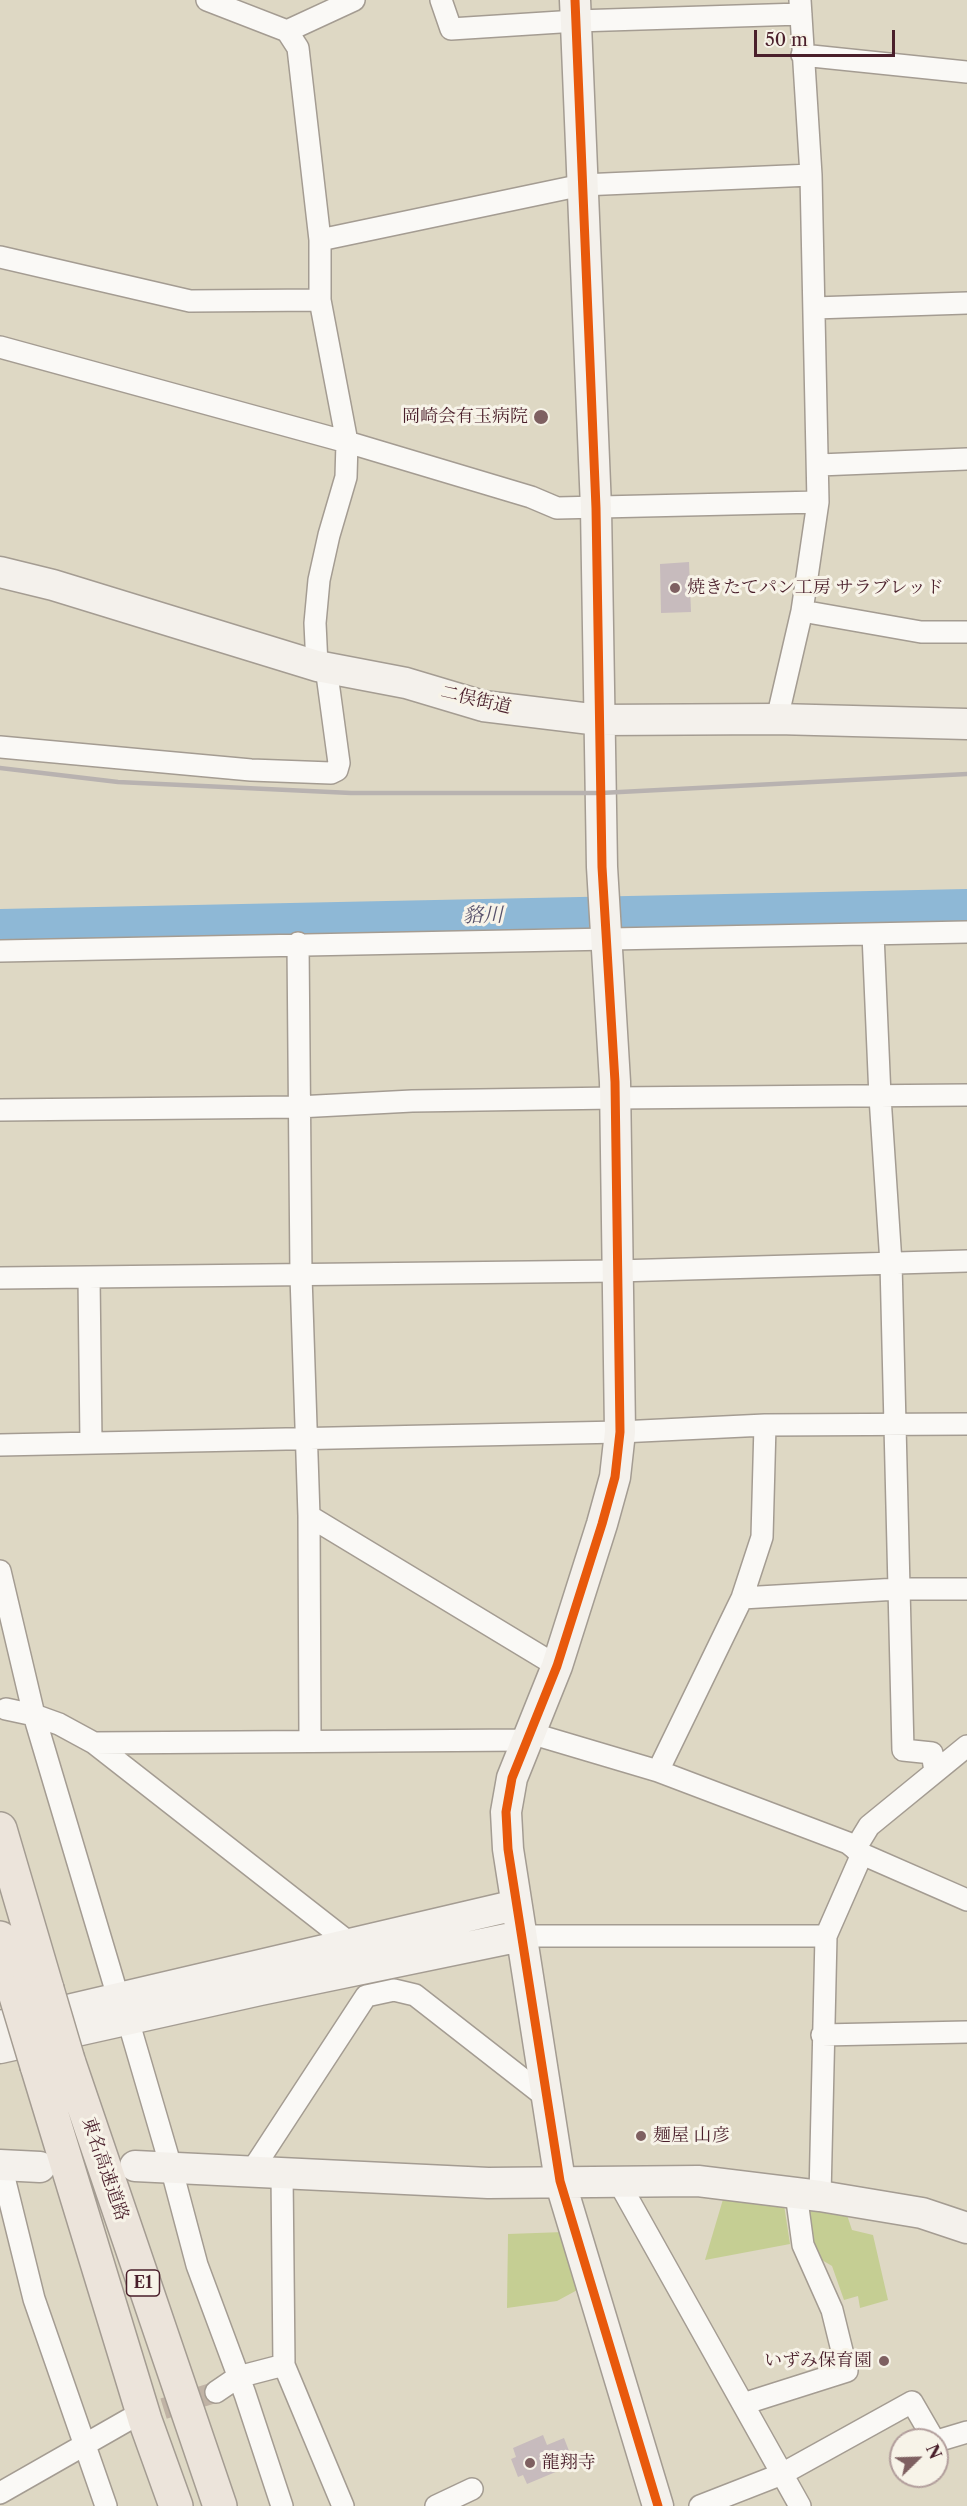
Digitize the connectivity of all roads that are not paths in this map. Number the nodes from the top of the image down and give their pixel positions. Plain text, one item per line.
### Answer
1 (207, 0) edge
2 (441, 0) edge
3 (350, 1) edge
4 (800, 7) edge
5 (575, 11) edge
6 (287, 31) junction
7 (802, 55) junction
8 (967, 72) edge
9 (811, 175) junction
10 (582, 186) junction
11 (320, 240) junction
12 (0, 257) edge
13 (320, 300) junction
14 (967, 303) edge
15 (814, 308) junction
16 (0, 347) edge
17 (346, 442) junction
18 (967, 459) edge
19 (819, 465) junction
20 (819, 502) junction
21 (596, 508) junction
22 (0, 572) edge
23 (802, 611) junction
24 (967, 632) edge
25 (322, 667) junction
26 (777, 719) junction
27 (599, 720) junction
28 (967, 724) edge
29 (0, 747) edge
30 (967, 932) edge
31 (873, 934) junction
32 (607, 937) junction
33 (298, 944) junction
34 (0, 951) edge
35 (967, 1095) edge
36 (880, 1097) junction
37 (615, 1098) junction
38 (298, 1107) junction
39 (0, 1110) edge
40 (967, 1261) edge
41 (891, 1263) junction
42 (617, 1272) junction
43 (301, 1276) junction
44 (0, 1278) edge
45 (89, 1278) junction
46 (967, 1424) edge
47 (765, 1425) junction
48 (894, 1426) junction
49 (620, 1432) junction
50 (308, 1438) junction
51 (91, 1443) junction
52 (0, 1445) edge
53 (309, 1516) junction
54 (0, 1571) edge
55 (967, 1588) edge
56 (898, 1589) junction
57 (742, 1598) junction
58 (557, 1666) junction
59 (6, 1710) dead end
60 (34, 1715) junction
61 (528, 1736) junction
62 (310, 1740) junction
63 (94, 1743) junction
64 (967, 1746) edge
65 (658, 1771) junction
66 (935, 1771) junction
67 (0, 1829) edge
68 (859, 1851) junction
69 (967, 1900) edge
70 (516, 1905) junction
71 (521, 1936) junction
72 (826, 1936) junction
73 (0, 1938) edge
74 (351, 1944) junction
75 (123, 2008) junction
76 (0, 2026) edge
77 (967, 2032) edge
78 (822, 2035) junction
79 (0, 2048) edge
80 (52, 2063) junction
81 (547, 2097) junction
82 (0, 2164) edge
83 (135, 2166) dead end
84 (40, 2167) dead end
85 (171, 2167) junction
86 (251, 2172) junction
87 (282, 2174) junction
88 (560, 2181) junction
89 (618, 2181) junction
90 (808, 2194) junction
91 (967, 2228) edge
92 (284, 2365) junction
93 (238, 2377) junction
94 (216, 2392) tunnel mouth
95 (743, 2404) junction
96 (128, 2420) tunnel mouth
97 (928, 2428) edge
98 (967, 2432) edge
99 (949, 2437) edge
100 (86, 2444) junction
101 (782, 2475) junction
102 (472, 2489) dead end
103 (0, 2493) edge
104 (106, 2506) edge
105 (176, 2506) edge
106 (220, 2506) edge
107 (282, 2506) edge
108 (343, 2506) edge
109 (436, 2506) edge
110 (658, 2506) edge
111 (700, 2506) edge
112 (800, 2506) edge

1 - 6 street
2 - 5 street
3 - 6 street
4 - 5 street
4 - 7 street
5 - 10 street
6 - 11 street
7 - 8 street
7 - 9 street
9 - 10 street
9 - 15 street
10 - 11 street
10 - 21 street
11 - 13 street
12 - 13 street
13 - 17 street
14 - 15 street
15 - 19 street
16 - 17 street
17 - 21 street
17 - 25 street
18 - 19 street
19 - 20 street
20 - 21 street
20 - 23 street
21 - 27 street
22 - 25 street, 二俣街道
23 - 24 street
23 - 26 street
25 - 27 street, 二俣街道
25 - 29 street
26 - 27 street, 二俣街道
26 - 28 street, 二俣街道
27 - 32 street
30 - 31 street
31 - 32 street
31 - 36 street
32 - 33 street
32 - 37 street
33 - 34 street
33 - 38 street
35 - 36 street
36 - 37 street
36 - 41 street
37 - 38 street
37 - 42 street
38 - 39 street
38 - 43 street
40 - 41 street
41 - 42 street
41 - 48 street
42 - 43 street
42 - 49 street
43 - 45 street
43 - 50 street
44 - 45 street
45 - 51 street
46 - 48 street
47 - 48 street
47 - 49 street
47 - 57 street
48 - 56 street
49 - 50 street
49 - 58 street
50 - 51 street
50 - 53 street
51 - 52 street
53 - 58 street
53 - 62 street
54 - 60 street
55 - 56 street
56 - 57 street
56 - 66 street
57 - 65 street
58 - 61 street
59 - 60 street
60 - 63 street
60 - 75 street
61 - 62 street
61 - 65 street
61 - 70 street
62 - 63 street
63 - 74 street
64 - 66 street
65 - 68 street
66 - 68 street
67 - 80 highway, 東名高速道路 / E1, bridge
68 - 69 street
68 - 72 street
70 - 71 street
70 - 74 street
71 - 72 street
71 - 75 street
71 - 81 street
72 - 78 street
73 - 80 highway, 東名高速道路 / E1, bridge
74 - 75 street
75 - 76 street
75 - 79 street
75 - 85 street
77 - 78 street
78 - 90 street
80 - 105 highway, 東名高速道路 / E1
80 - 106 highway, 東名高速道路 / E1
81 - 86 street
81 - 88 street
82 - 84 street
82 - 100 street
83 - 85 street
85 - 86 street
85 - 93 street
86 - 87 street
87 - 88 street
87 - 92 street
88 - 89 street
88 - 110 street
89 - 90 street
89 - 95 street
90 - 91 street
90 - 95 street
92 - 93 street
92 - 108 street
93 - 94 street
93 - 107 street
95 - 101 street
96 - 100 street
97 - 101 street
98 - 99 street
100 - 103 street
100 - 104 street
101 - 111 street
101 - 112 street
102 - 109 street

